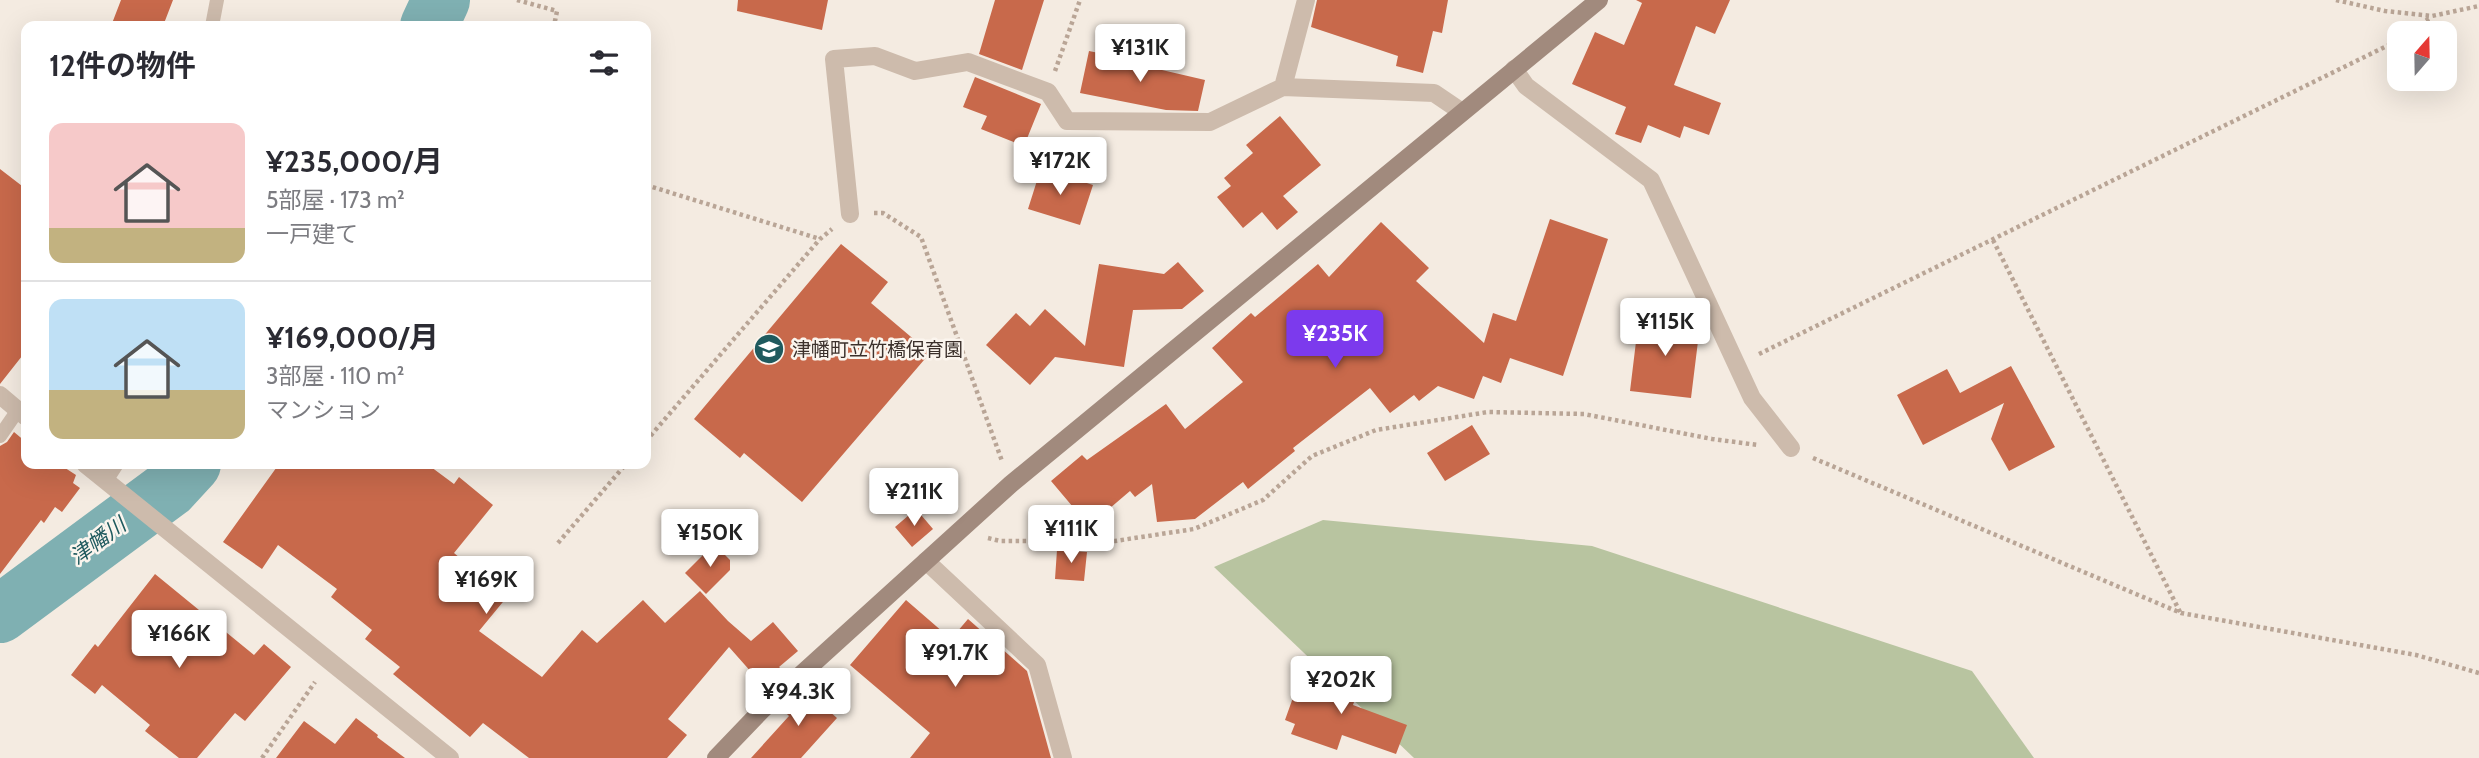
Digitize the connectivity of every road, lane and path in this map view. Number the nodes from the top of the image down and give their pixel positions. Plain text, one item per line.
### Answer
1 (217, 0) edge
2 (516, 0) edge
3 (1080, 0) edge
4 (1306, 0) edge
5 (1599, 0) edge
6 (2336, 0) edge
7 (2479, 6) edge
8 (2432, 16) junction
9 (213, 21) edge
10 (555, 21) edge
11 (2425, 21) edge
12 (2387, 46) edge
13 (1514, 69) junction
14 (1283, 87) junction
15 (1048, 92) junction
16 (1462, 113) junction
17 (651, 187) edge
18 (850, 215) junction
19 (820, 239) junction
20 (1993, 240) junction
21 (1737, 365) junction
22 (0, 395) edge
23 (21, 413) edge
24 (21, 415) edge
25 (651, 435) edge
26 (0, 436) edge
27 (1791, 448) junction
28 (91, 469) edge
29 (114, 469) edge
30 (622, 469) edge
31 (106, 481) junction
32 (1011, 484) junction
33 (961, 529) junction
34 (558, 543) dead end
35 (926, 561) junction
36 (2181, 613) junction
37 (330, 662) junction
38 (2479, 673) edge
39 (262, 758) edge
40 (450, 758) edge
41 (716, 758) edge
42 (1063, 758) edge

1 - 9 lane
2 - 10 path
3 - 15 path
4 - 14 street
5 - 13 street
6 - 8 path
7 - 8 path
8 - 11 path
12 - 20 path
13 - 16 street
13 - 21 street
14 - 15 street
14 - 16 street
15 - 18 street
16 - 32 street
17 - 19 path
18 - 19 path
18 - 32 path
19 - 25 path
20 - 21 path
20 - 36 path
21 - 27 street
22 - 23 street
24 - 26 lane
27 - 33 path
27 - 36 path
28 - 31 street
29 - 31 lane
30 - 34 path
31 - 37 street
32 - 33 street
33 - 35 street
35 - 41 street
35 - 42 street
36 - 38 path
37 - 39 path
37 - 40 street

